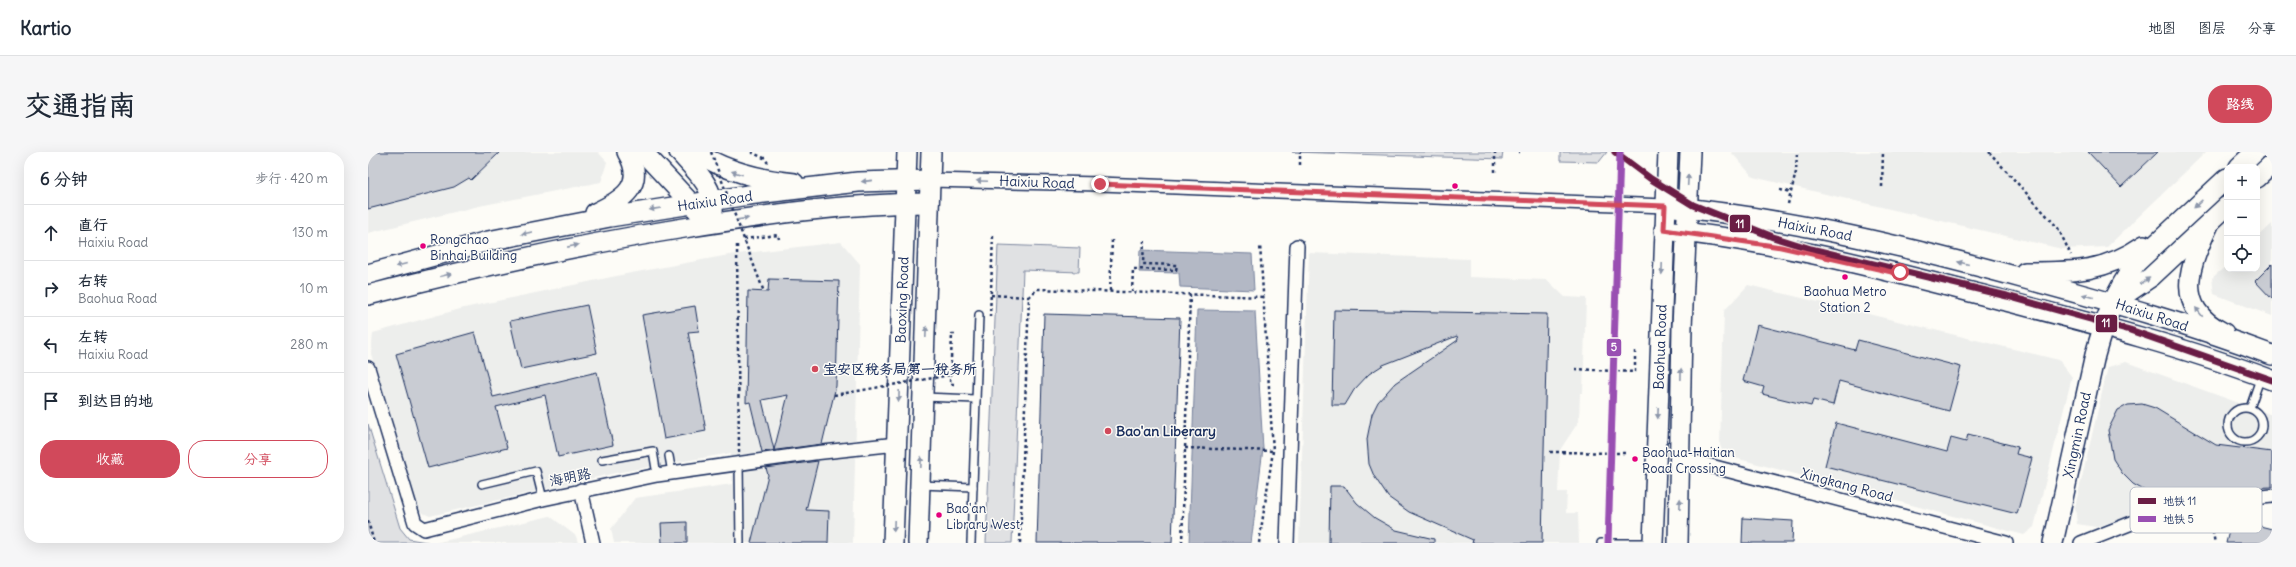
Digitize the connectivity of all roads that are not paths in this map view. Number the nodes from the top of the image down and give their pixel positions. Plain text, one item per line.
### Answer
1 (627, 152) edge
2 (643, 152) edge
3 (679, 152) edge
4 (695, 152) edge
5 (907, 152) edge
6 (931, 152) edge
7 (1668, 152) edge
8 (1690, 152) edge
9 (2256, 152) edge
10 (2242, 164) edge
11 (2268, 169) edge
12 (906, 180) junction
13 (930, 180) junction
14 (2224, 181) edge
15 (831, 186) junction
16 (713, 201) junction
17 (905, 203) junction
18 (929, 203) junction
19 (692, 204) junction
20 (1665, 206) junction
21 (1687, 208) junction
22 (2224, 209) edge
23 (2182, 220) junction
24 (2210, 222) junction
25 (710, 223) junction
26 (565, 226) junction
27 (1664, 230) junction
28 (1686, 232) junction
29 (1297, 246) dead end
30 (1913, 250) junction
31 (2000, 272) junction
32 (368, 274) edge
33 (1905, 275) junction
34 (368, 295) edge
35 (2112, 302) junction
36 (979, 315) dead end
37 (2103, 326) junction
38 (2254, 348) junction
39 (2272, 355) edge
40 (368, 368) edge
41 (2266, 378) edge
42 (923, 397) junction
43 (976, 399) junction
44 (2250, 408) junction
45 (897, 444) junction
46 (669, 456) dead end
47 (1680, 458) junction
48 (602, 460) dead end
49 (739, 463) junction
50 (672, 473) junction
51 (657, 475) junction
52 (482, 484) dead end
53 (920, 485) junction
54 (973, 487) junction
55 (581, 490) junction
56 (2272, 496) edge
57 (2262, 497) edge
58 (543, 499) junction
59 (2130, 523) edge
60 (593, 543) edge
61 (740, 543) edge
62 (893, 543) edge
63 (918, 543) edge
64 (971, 543) edge
65 (1287, 543) edge
66 (1601, 543) edge
67 (1648, 543) edge
68 (1653, 543) edge
69 (1678, 543) edge
70 (2006, 543) edge
71 (2053, 543) edge
72 (2081, 543) edge

1 - 26 main road
2 - 19 main road
3 - 16 main road
15 -> 4 main road
5 - 12 main road, Baoxing Road
6 - 13 main road, Baoxing Road
7 - 20 main road, Baohua Road
21 -> 8 main road, Baohua Road
9 - 10 main road
9 - 11 main road
12 - 13 main road, Haixiu Road
12 -> 15 main road, Haixiu Road
12 - 17 main road, Baoxing Road
13 - 18 main road, Baoxing Road
20 -> 13 street, Haixiu Road
14 -> 23 main road
15 - 16 main road, Haixiu Road
16 - 19 main road, Haixiu Road
16 - 25 main road
17 - 18 main road, Haixiu Road
25 -> 17 main road, Haixiu Road
17 -> 45 main road, Baoxing Road
42 -> 18 main road, Baoxing Road
19 - 25 main road
19 -> 26 main road, Haixiu Road
20 - 21 main road, Haixiu Road
20 - 27 main road, Baohua Road
21 - 28 main road, Baohua Road
21 - 30 main road, Haixiu Road
22 - 24 main road
23 - 31 main road
23 - 35 main road, Xingmin Road
35 -> 24 main road
38 -> 24 main road
34 -> 25 main road, Haixiu Road
26 -> 32 main road, Haixiu Road
27 - 28 main road, Haixiu Road
27 -> 68 main road, Baohua Road
28 - 33 main road, Haixiu Road
47 -> 28 main road, Baohua Road
29 - 65 street
31 -> 30 main road, Haixiu Road
30 - 33 main road
35 -> 31 main road, Haixiu Road
33 - 37 main road, Haixiu Road
35 - 37 main road, Xingmin Road
35 - 38 main road, Haixiu Road
36 - 43 lane
37 - 41 main road, Haixiu Road
37 - 71 main road, Xingmin Road
38 - 39 main road, Haixiu Road
40 - 58 street, 海明路
41 - 44 lane
42 - 43 lane
53 -> 42 main road, Baoxing Road
43 - 54 lane
44 - 44 lane
45 - 49 street, 海明路
45 -> 62 main road, Baoxing Road
46 - 50 lane
69 -> 47 main road, Baohua Road
47 - 70 street, Xingkang Road
48 - 51 lane
49 - 50 street, 海明路
49 - 61 lane
50 - 51 street, 海明路
51 - 55 street, 海明路
52 - 58 lane
53 - 54 lane
53 - 63 main road, Baoxing Road
54 - 64 lane
55 - 58 street, 海明路
55 - 60 street
56 - 57 street
59 - 72 street
66 - 67 lane

